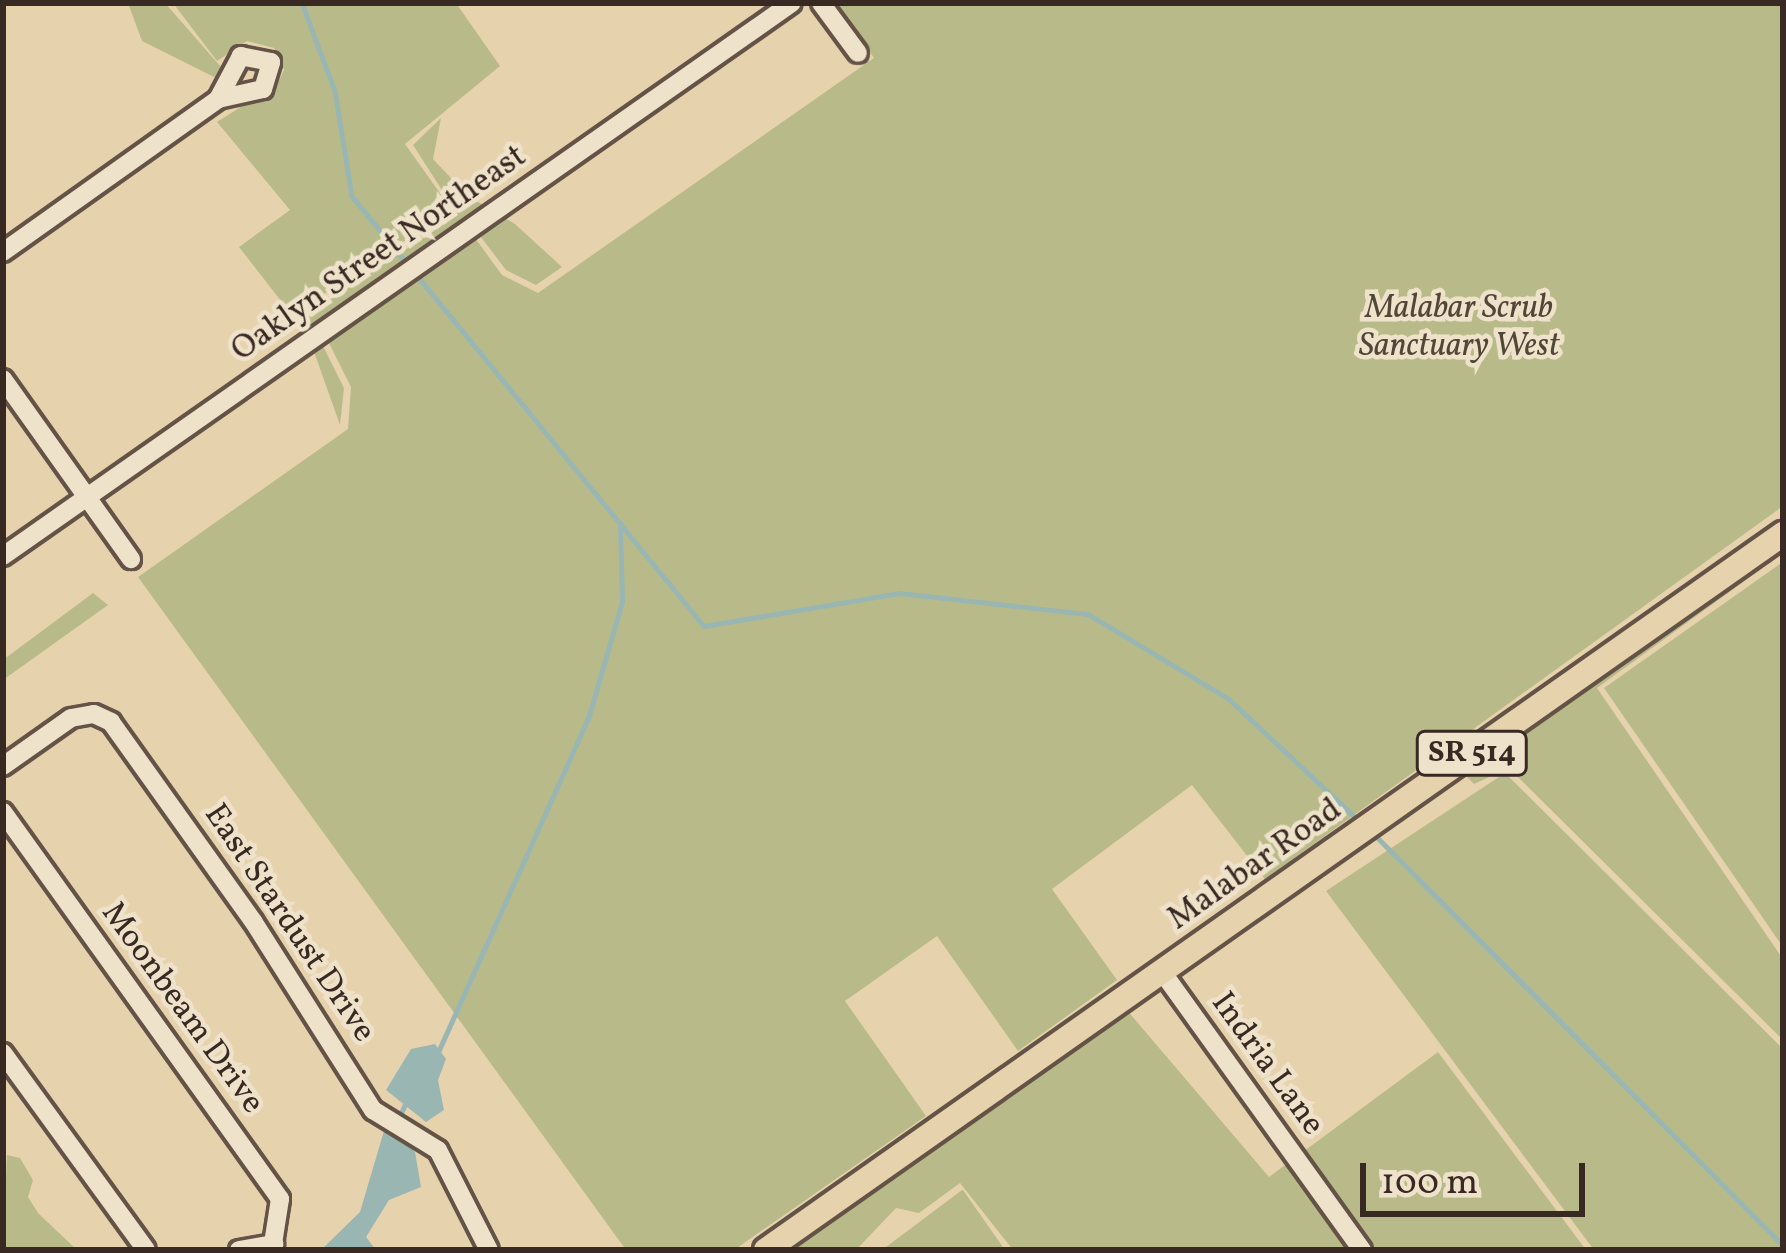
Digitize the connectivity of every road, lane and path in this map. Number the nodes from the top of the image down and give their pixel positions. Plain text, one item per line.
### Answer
1 (792, 3) edge
2 (821, 3) edge
3 (858, 53) dead end
4 (218, 99) dead end
5 (3, 252) edge
6 (3, 379) edge
7 (87, 497) junction
8 (1783, 534) edge
9 (3, 556) edge
10 (130, 559) dead end
11 (3, 766) edge
12 (3, 812) edge
13 (1163, 973) junction
14 (3, 1053) edge
15 (273, 1247) edge
16 (146, 1250) edge
17 (239, 1250) edge
18 (489, 1250) edge
19 (766, 1250) edge
20 (1362, 1250) edge

1 - 7 street, Oaklyn Street Northeast
2 - 3 street
4 - 5 street
6 - 7 street
7 - 9 street, Oaklyn Street Northeast
7 - 10 street
8 - 13 main road, Malabar Road / SR 514
11 - 18 street, East Stardust Drive
12 - 15 street, Moonbeam Drive
13 - 19 main road, Malabar Road / SR 514
13 - 20 street, Indria Lane
14 - 16 street
15 - 17 street

